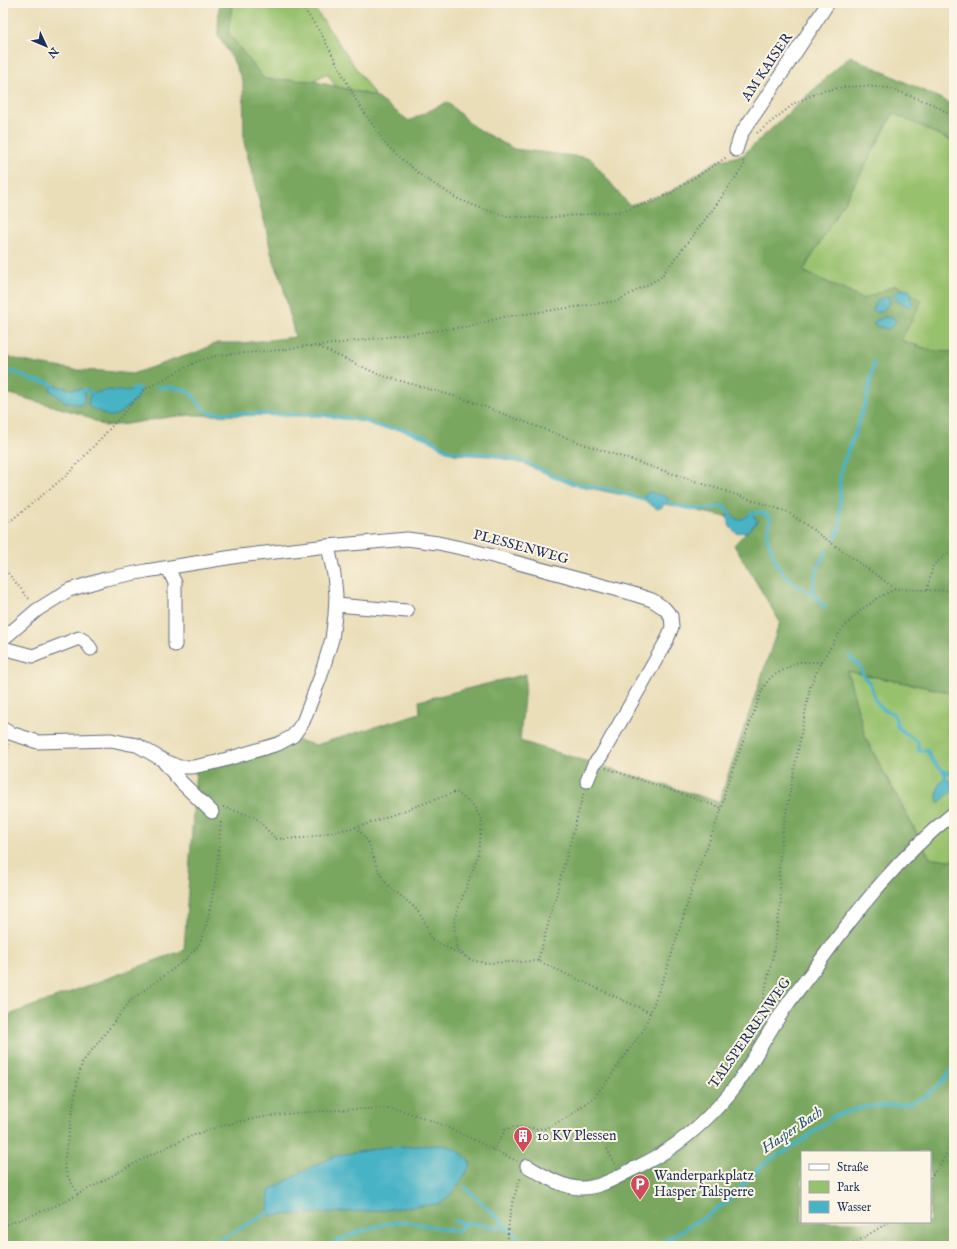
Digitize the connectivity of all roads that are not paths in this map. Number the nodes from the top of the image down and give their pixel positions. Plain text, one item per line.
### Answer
1 (828, 3) edge
2 (736, 150) road end
3 (328, 546) junction
4 (168, 568) junction
5 (336, 605) junction
6 (407, 611) dead end
7 (3, 639) edge
8 (175, 645) dead end
9 (3, 648) edge
10 (91, 649) dead end
11 (6, 731) edge
12 (163, 760) junction
13 (587, 781) road end
14 (212, 812) road end
15 (954, 813) edge
16 (527, 1166) road end

1 - 2 street, AM KAISER
3 - 4 street, PLESSENWEG
3 - 5 street
3 - 13 street, PLESSENWEG
4 - 7 street, PLESSENWEG
4 - 8 street
5 - 6 street
5 - 12 street
9 - 10 street
11 - 12 street
12 - 14 street
15 - 16 street, TALSPERRENWEG

